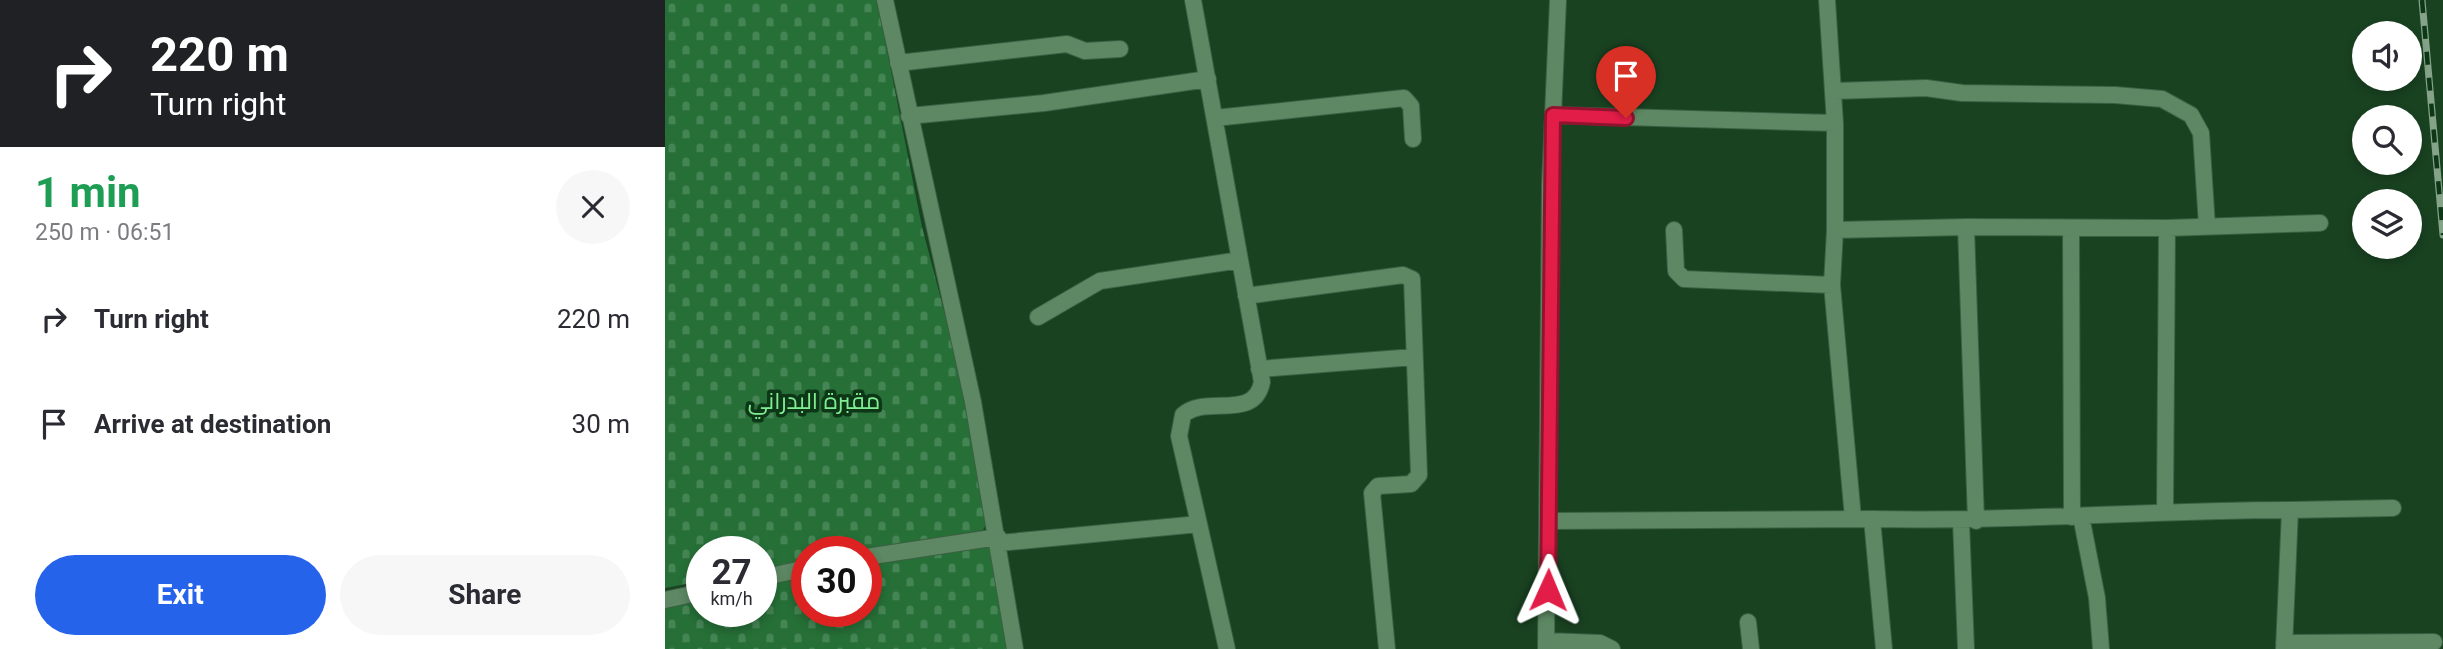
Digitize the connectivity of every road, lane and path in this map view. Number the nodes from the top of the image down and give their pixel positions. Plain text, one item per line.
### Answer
1 (885, 0) edge
2 (1193, 0) edge
3 (1558, 0) edge
4 (1827, 0) edge
5 (1120, 49) dead end
6 (898, 63) junction
7 (1208, 79) junction
8 (1835, 91) junction
9 (1553, 115) junction
10 (909, 116) junction
11 (1215, 118) junction
12 (1835, 123) junction
13 (1413, 139) dead end
14 (2320, 223) dead end
15 (2207, 226) junction
16 (1966, 227) junction
17 (2071, 228) junction
18 (2167, 228) junction
19 (1674, 230) dead end
20 (1835, 230) junction
21 (1240, 260) junction
22 (1832, 285) junction
23 (1246, 296) junction
24 (1038, 317) dead end
25 (1414, 357) junction
26 (1259, 369) junction
27 (2393, 508) dead end
28 (2290, 510) junction
29 (2165, 512) junction
30 (2077, 517) junction
31 (1853, 518) junction
32 (1872, 519) junction
33 (1549, 521) junction
34 (1968, 521) junction
35 (1199, 524) junction
36 (998, 540) junction
37 (882, 555) edge
38 (686, 595) edge
39 (665, 600) edge
40 (1748, 622) dead end
41 (2434, 642) dead end
42 (1546, 645) edge
43 (2284, 646) edge
44 (1015, 649) edge
45 (1227, 649) edge
46 (1387, 649) edge
47 (1612, 649) edge
48 (1751, 649) edge
49 (1884, 649) edge
50 (1966, 649) edge
51 (2101, 649) edge

1 - 6 street
2 - 7 street
3 - 9 street
4 - 8 street
5 - 6 street
6 - 10 street
7 - 10 street
7 - 11 street
8 - 12 street
8 - 15 street
9 - 12 street
9 - 33 street
10 - 36 street
11 - 13 street
11 - 21 street
12 - 20 street
14 - 15 street
15 - 18 street
16 - 17 street
16 - 20 street
16 - 34 street
17 - 18 street
17 - 30 street
18 - 29 street
19 - 22 street
20 - 22 street
21 - 23 street
21 - 24 street
22 - 31 street
23 - 25 street
23 - 26 street
25 - 26 street
25 - 46 street
26 - 35 street
27 - 28 street
28 - 29 street
28 - 43 street
29 - 30 street
30 - 34 street
30 - 51 street
31 - 32 street
31 - 33 street
32 - 34 street
32 - 49 street
33 - 42 street
34 - 50 street
35 - 36 street
35 - 45 street
36 - 37 street
36 - 44 street
38 - 39 street
40 - 48 street
41 - 43 street
42 - 47 street

